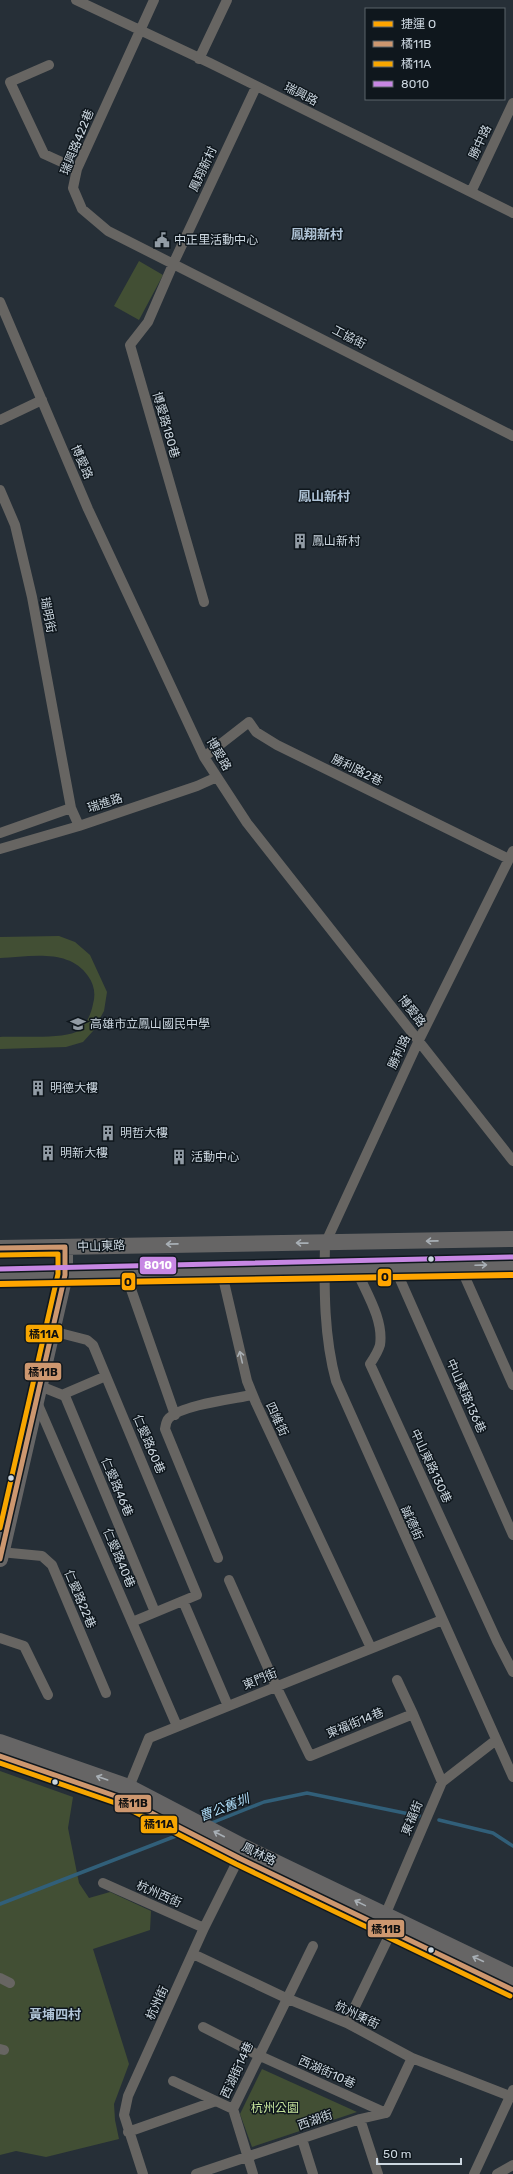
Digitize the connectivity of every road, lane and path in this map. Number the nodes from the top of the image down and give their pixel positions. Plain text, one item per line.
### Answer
1 (76, 0) edge
2 (154, 0) edge
3 (227, 0) edge
4 (139, 31) junction
5 (199, 59) junction
6 (49, 65) dead end
7 (256, 87) junction
8 (513, 103) edge
9 (77, 169) junction
10 (471, 192) junction
11 (513, 213) edge
12 (174, 262) junction
13 (0, 302) edge
14 (42, 400) junction
15 (0, 420) edge
16 (513, 436) edge
17 (0, 490) edge
18 (204, 602) dead end
19 (204, 757) junction
20 (217, 777) junction
21 (71, 808) junction
22 (79, 826) junction
23 (0, 833) edge
24 (0, 849) edge
25 (511, 855) edge
26 (419, 1040) junction
27 (513, 1161) edge
28 (513, 1240) edge
29 (325, 1244) junction
30 (65, 1247) junction
31 (0, 1248) edge
32 (513, 1264) edge
33 (460, 1266) junction
34 (356, 1268) junction
35 (395, 1268) junction
36 (324, 1269) junction
37 (221, 1270) junction
38 (125, 1272) junction
39 (65, 1275) junction
40 (0, 1276) edge
41 (52, 1331) junction
42 (106, 1376) junction
43 (513, 1385) edge
44 (38, 1393) junction
45 (64, 1394) junction
46 (252, 1395) junction
47 (175, 1414) junction
48 (513, 1535) edge
49 (0, 1555) edge
50 (218, 1558) dead end
51 (229, 1580) dead end
52 (183, 1601) junction
53 (155, 1612) junction
54 (442, 1620) junction
55 (132, 1622) junction
56 (0, 1638) edge
57 (370, 1648) junction
58 (513, 1672) edge
59 (397, 1680) dead end
60 (276, 1686) junction
61 (106, 1693) dead end
62 (48, 1695) dead end
63 (228, 1706) junction
64 (413, 1714) junction
65 (177, 1726) junction
66 (496, 1740) junction
67 (0, 1742) edge
68 (0, 1756) edge
69 (513, 1777) edge
70 (442, 1782) junction
71 (127, 1793) junction
72 (241, 1852) junction
73 (103, 1883) dead end
74 (388, 1923) junction
75 (204, 1928) junction
76 (313, 1946) dead end
77 (193, 1954) junction
78 (513, 1976) edge
79 (0, 1978) edge
80 (10, 1983) dead end
81 (513, 1990) edge
82 (286, 1998) junction
83 (347, 2023) junction
84 (203, 2027) dead end
85 (258, 2055) junction
86 (412, 2058) junction
87 (173, 2081) dead end
88 (512, 2093) edge
89 (216, 2101) junction
90 (233, 2109) junction
91 (386, 2113) junction
92 (360, 2119) junction
93 (128, 2132) junction
94 (302, 2139) junction
95 (248, 2156) junction
96 (513, 2165) edge
97 (144, 2174) edge
98 (196, 2174) edge
99 (252, 2174) edge
100 (313, 2174) edge
101 (378, 2174) edge
102 (474, 2174) edge
103 (497, 2174) edge

1 - 4 street, 瑞興路
2 - 4 street, 瑞興路422巷
3 - 5 street
4 - 5 street, 瑞興路
4 - 9 street, 瑞興路422巷
5 - 7 street, 瑞興路
6 - 9 street
7 - 10 street, 瑞興路
7 - 12 street, 鳳翔新村
8 - 10 street, 勝中路
9 - 12 street, 瑞興路422巷
10 - 11 street, 瑞興路
12 - 16 street, 工協街
12 - 18 street, 博愛路180巷
13 - 14 street, 博愛路
14 - 15 street
14 - 19 street, 博愛路
17 - 21 street, 瑞明街
19 - 20 street, 博愛路
19 - 25 street, 勝利路2巷
20 - 22 street, 瑞進路
20 - 26 street, 博愛路
21 - 22 street, 瑞明街
21 - 23 street
22 - 24 street, 瑞進路
25 - 26 street, 勝利路
26 - 27 street, 博愛路
26 - 29 street, 勝利路
28 -> 29 main road, 中山東路
29 -> 30 main road, 中山東路
29 - 36 street, 勝利路
30 - 31 main road, 中山東路
30 - 39 main road
33 -> 32 main road
33 - 35 main road
33 - 43 street
34 - 35 main road
34 - 36 main road
34 - 58 street, 中山東路130巷
35 - 48 street, 中山東路136巷
36 - 37 main road
36 - 54 street, 誠德街
37 - 38 main road
46 -> 37 street
38 - 39 main road
38 - 47 street
39 - 40 main road
39 - 41 main road
41 - 42 street, 仁愛路60巷
41 - 44 main road
42 - 45 street
42 - 52 street, 仁愛路60巷
44 - 45 street
44 - 49 main road
44 - 55 street, 仁愛路40巷
45 - 53 street, 仁愛路46巷
46 - 47 street, 四維街
46 - 57 street, 四維街
47 - 50 street
49 - 61 street, 仁愛路22巷
51 - 60 street
52 - 53 street
52 - 63 street
53 - 55 street
54 - 57 street, 東門街
54 - 66 street, 誠德街
55 - 65 street, 仁愛路40巷
56 - 62 street
57 - 60 street, 東門街
59 - 64 street
60 - 63 street, 東門街
60 - 64 street, 東福街14巷
63 - 65 street, 東門街
64 - 70 street
65 - 71 street, 東門街
66 - 69 street, 誠德街
66 - 70 street, 東福街
71 -> 67 main road, 鳳林路
68 - 71 main road, 鳳林路
70 - 74 street, 東福街
71 - 72 main road, 鳳林路
72 - 74 main road, 鳳林路
72 - 75 street, 杭州街
73 - 75 street, 杭州西街
78 -> 74 main road, 鳳林路
74 - 81 main road, 鳳林路
74 - 83 street, 東福街
75 - 77 street, 杭州街
76 - 82 street, 西湖街14巷
77 - 82 street, 杭州東街
77 - 93 street, 杭州街
79 - 80 street
82 - 83 street, 杭州東街
82 - 85 street, 西湖街14巷
83 - 86 street, 杭州東街
84 - 85 street, 西湖街10巷
85 - 90 street, 西湖街14巷
85 - 91 street, 西湖街10巷
86 - 88 street, 杭州東街
86 - 91 street
87 - 89 street
88 - 102 street
89 - 90 street
89 - 93 street
90 - 95 street, 西湖街14巷
91 - 92 street, 西湖街
92 - 94 street, 西湖街
92 - 101 street
93 - 97 street, 杭州街
94 - 95 street, 西湖街
94 - 100 street
95 - 98 street, 西湖街
95 - 99 street, 西湖街14巷
96 - 103 street

